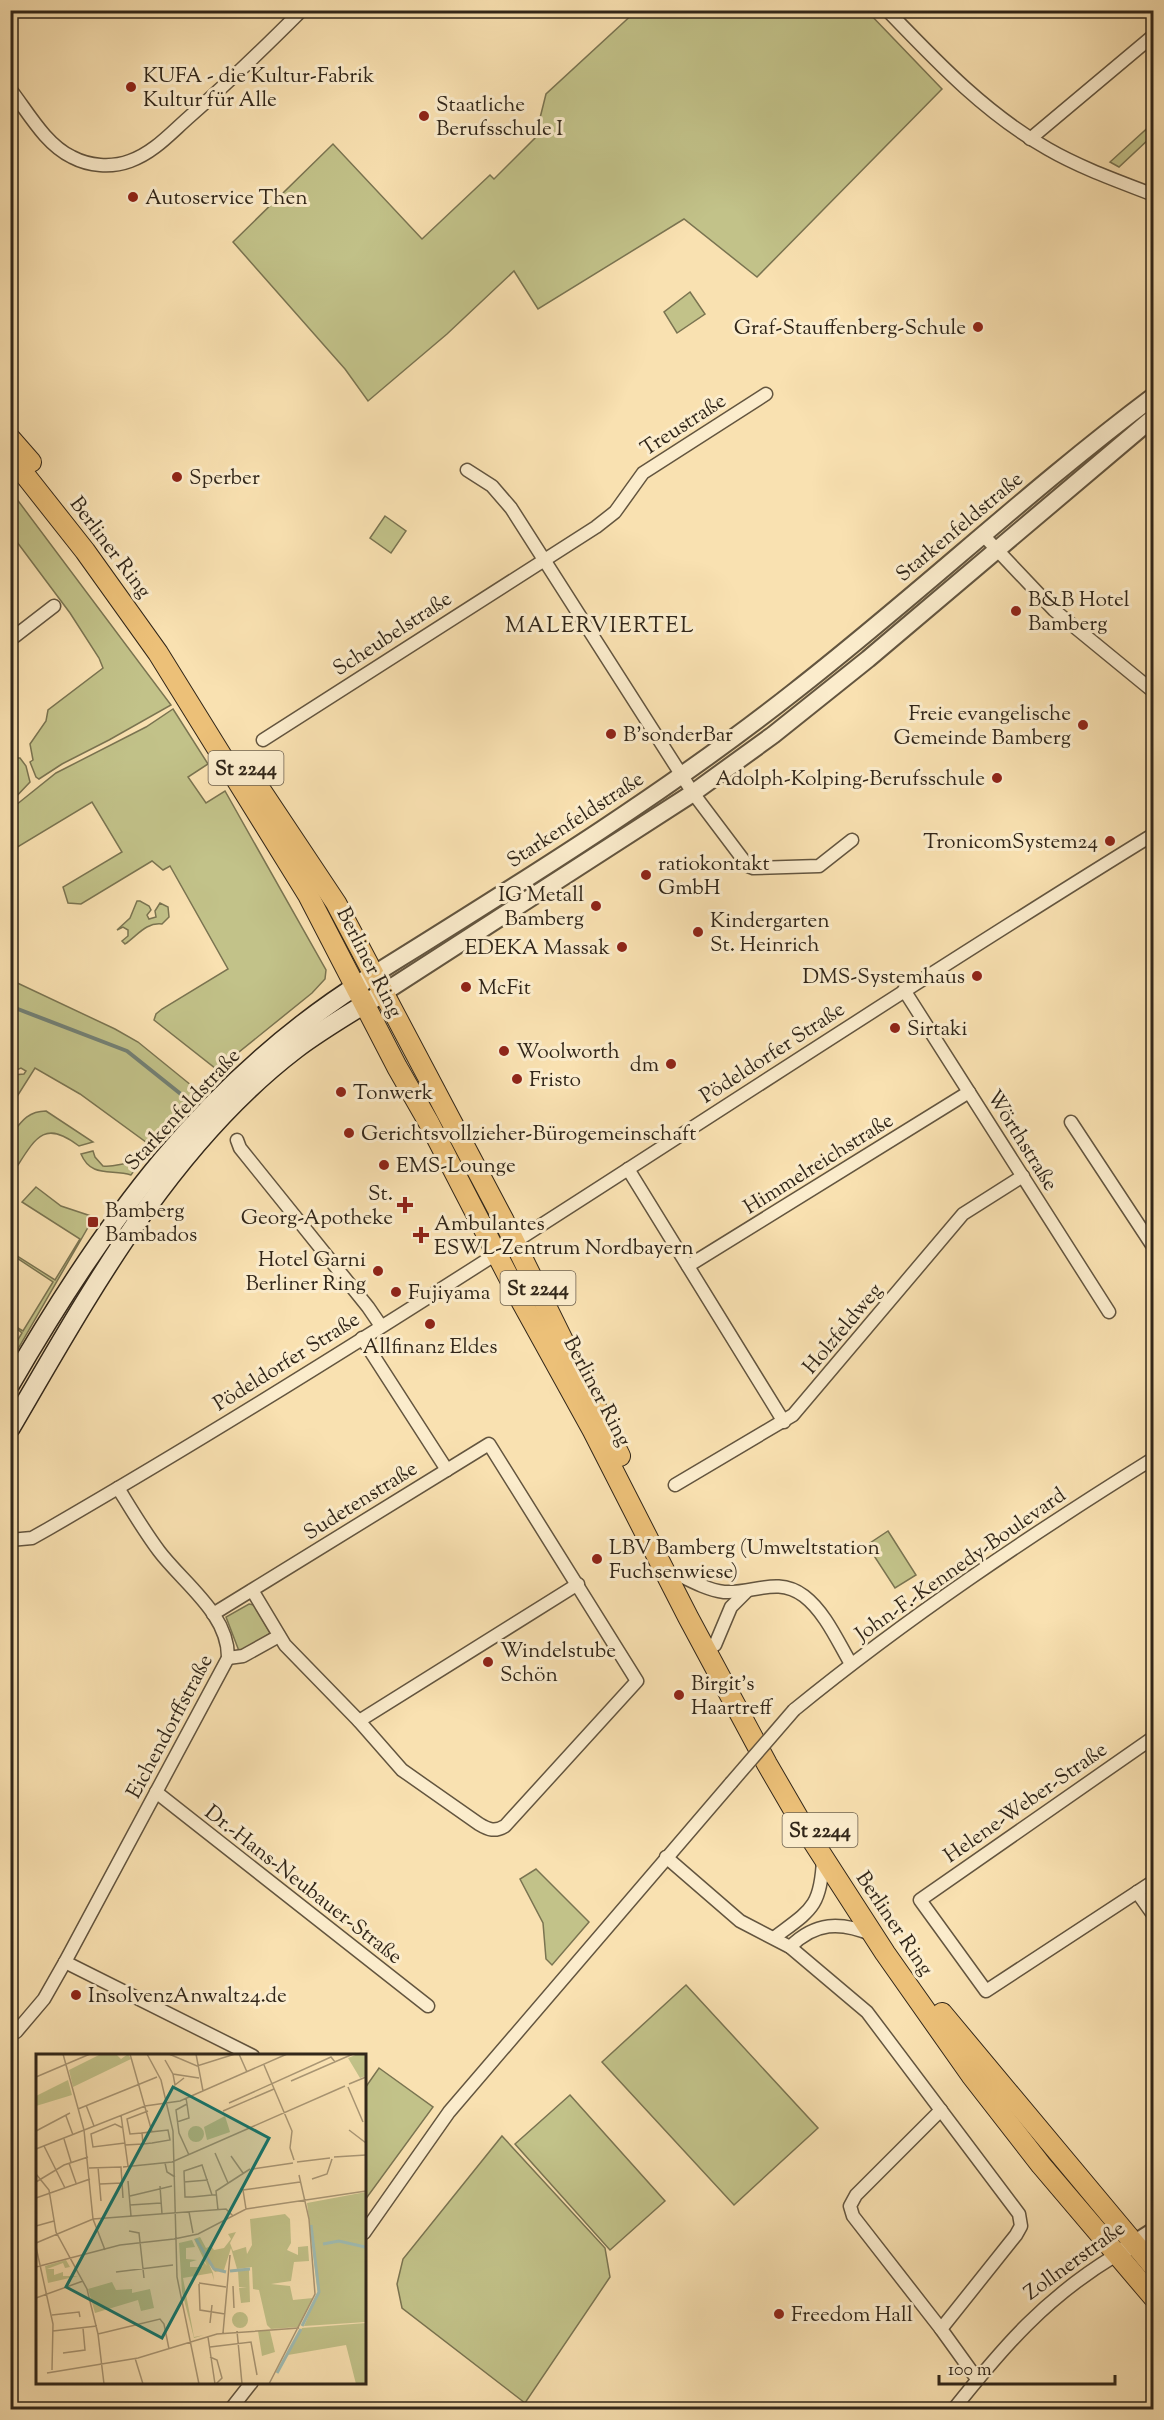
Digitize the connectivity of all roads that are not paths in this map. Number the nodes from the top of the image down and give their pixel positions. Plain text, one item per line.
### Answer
1 (302, 10) edge
2 (887, 10) edge
3 (1154, 35) edge
4 (10, 89) edge
5 (1030, 139) junction
6 (1154, 195) edge
7 (766, 394) dead end
8 (1154, 396) edge
9 (1154, 417) edge
10 (10, 438) edge
11 (10, 456) edge
12 (467, 470) dead end
13 (983, 535) junction
14 (997, 549) junction
15 (543, 559) junction
16 (54, 606) dead end
17 (10, 640) edge
18 (1154, 692) edge
19 (263, 740) dead end
20 (682, 776) junction
21 (693, 793) junction
22 (1154, 834) edge
23 (852, 840) dead end
24 (373, 975) junction
25 (355, 986) junction
26 (904, 990) junction
27 (383, 993) junction
28 (365, 1004) junction
29 (969, 1092) junction
30 (1071, 1122) dead end
31 (237, 1140) dead end
32 (628, 1169) junction
33 (1023, 1176) junction
34 (514, 1241) junction
35 (1154, 1248) edge
36 (497, 1252) junction
37 (688, 1266) junction
38 (56, 1308) junction
39 (1109, 1312) dead end
40 (74, 1318) junction
41 (381, 1326) junction
42 (362, 1338) junction
43 (10, 1385) edge
44 (784, 1422) junction
45 (10, 1429) edge
46 (1154, 1458) edge
47 (447, 1470) junction
48 (675, 1485) dead end
49 (118, 1488) junction
50 (10, 1540) edge
51 (681, 1576) junction
52 (578, 1584) junction
53 (252, 1590) junction
54 (747, 1591) junction
55 (213, 1614) junction
56 (279, 1636) junction
57 (715, 1645) junction
58 (228, 1658) junction
59 (851, 1664) junction
60 (359, 1721) junction
61 (1154, 1737) edge
62 (156, 1792) junction
63 (666, 1857) junction
64 (823, 1857) junction
65 (1154, 1881) edge
66 (1137, 1892) junction
67 (1154, 1916) edge
68 (873, 1935) junction
69 (775, 1937) junction
70 (790, 1947) junction
71 (65, 1962) junction
72 (428, 2006) dead end
73 (16, 2032) dead end
74 (251, 2054) edge
75 (941, 2110) junction
76 (366, 2230) edge
77 (1154, 2231) edge
78 (1134, 2244) junction
79 (1116, 2255) junction
80 (1154, 2267) edge
81 (1154, 2298) edge
82 (940, 2329) junction
83 (977, 2379) junction
84 (250, 2384) edge
85 (230, 2409) edge
86 (953, 2409) edge

1 - 4 street
2 - 5 street
3 - 5 street
5 - 6 street
7 - 15 street, Treustraße
8 - 13 street, Starkenfeldstraße
9 - 14 street, Starkenfeldstraße
10 - 24 main road, Berliner Ring / St 2244
11 - 25 main road, Berliner Ring / St 2244
12 - 15 street
13 - 14 street
13 - 20 street, Starkenfeldstraße
14 - 18 street
14 - 21 street, Starkenfeldstraße
15 - 19 street, Scheubelstraße
15 - 20 street
16 - 17 street
20 - 21 street
20 - 24 street, Starkenfeldstraße
21 - 23 street
21 - 27 street, Starkenfeldstraße
22 - 26 street, Pödeldorfer Straße
24 - 25 main road, Starkenfeldstraße
24 - 27 main road, Berliner Ring / St 2244
25 - 28 main road, Berliner Ring / St 2244
25 - 38 main road, Starkenfeldstraße
26 - 29 street, Wörthstraße
26 - 32 street, Pödeldorfer Straße
27 - 28 main road, Starkenfeldstraße
27 - 34 main road, Berliner Ring / St 2244
28 - 36 main road, Berliner Ring / St 2244
28 - 40 main road, Starkenfeldstraße
29 - 33 street, Wörthstraße
29 - 37 street, Himmelreichstraße
30 - 35 street
31 - 41 street
32 - 34 street, Pödeldorfer Straße
32 - 37 street
33 - 39 street, Wörthstraße
33 - 44 street, Holzfeldweg
34 - 36 street, Pödeldorfer Straße
34 - 51 main road, Berliner Ring / St 2244
36 - 41 street, Pödeldorfer Straße
36 - 64 main road, Berliner Ring / St 2244
37 - 44 street
38 - 40 main road
38 - 43 main road, Starkenfeldstraße
40 - 45 main road, Starkenfeldstraße
41 - 42 street, Pödeldorfer Straße
42 - 47 street
42 - 49 street, Pödeldorfer Straße
44 - 48 street, Holzfeldweg
46 - 59 street, John-F.-Kennedy-Boulevard
47 - 52 street, Sudetenstraße
47 - 53 street, Sudetenstraße
49 - 50 street, Pödeldorfer Straße
49 - 55 street, Eichendorffstraße
51 - 54 street
51 - 57 main road, Berliner Ring / St 2244
52 - 60 street
52 - 60 street
53 - 55 street, Sudetenstraße
53 - 56 street
54 - 57 street
54 - 59 street
55 - 58 street, Eichendorffstraße
56 - 58 street
56 - 60 street
57 - 78 main road, Berliner Ring / St 2244
58 - 62 street, Eichendorffstraße
59 - 63 street, John-F.-Kennedy-Boulevard, bridge
61 - 66 street, Helene-Weber-Straße
62 - 71 street, Eichendorffstraße
62 - 72 street, Dr.-Hans-Neubauer-Straße
63 - 69 street
63 - 76 street, John-F.-Kennedy-Boulevard
64 - 68 main road, Berliner Ring / St 2244
64 - 69 street
65 - 66 street
66 - 67 street
68 - 70 street
68 - 79 main road, Berliner Ring / St 2244
69 - 70 street
70 - 75 street
71 - 73 street, Eichendorffstraße
71 - 74 street
75 - 82 street
75 - 82 street
77 - 78 street, Zollnerstraße
78 - 79 street, Zollnerstraße
78 - 80 main road, Berliner Ring / St 2244
79 - 81 main road, Berliner Ring / St 2244
79 - 83 street, Zollnerstraße
82 - 83 street
83 - 86 street, Zollnerstraße
84 - 85 street

